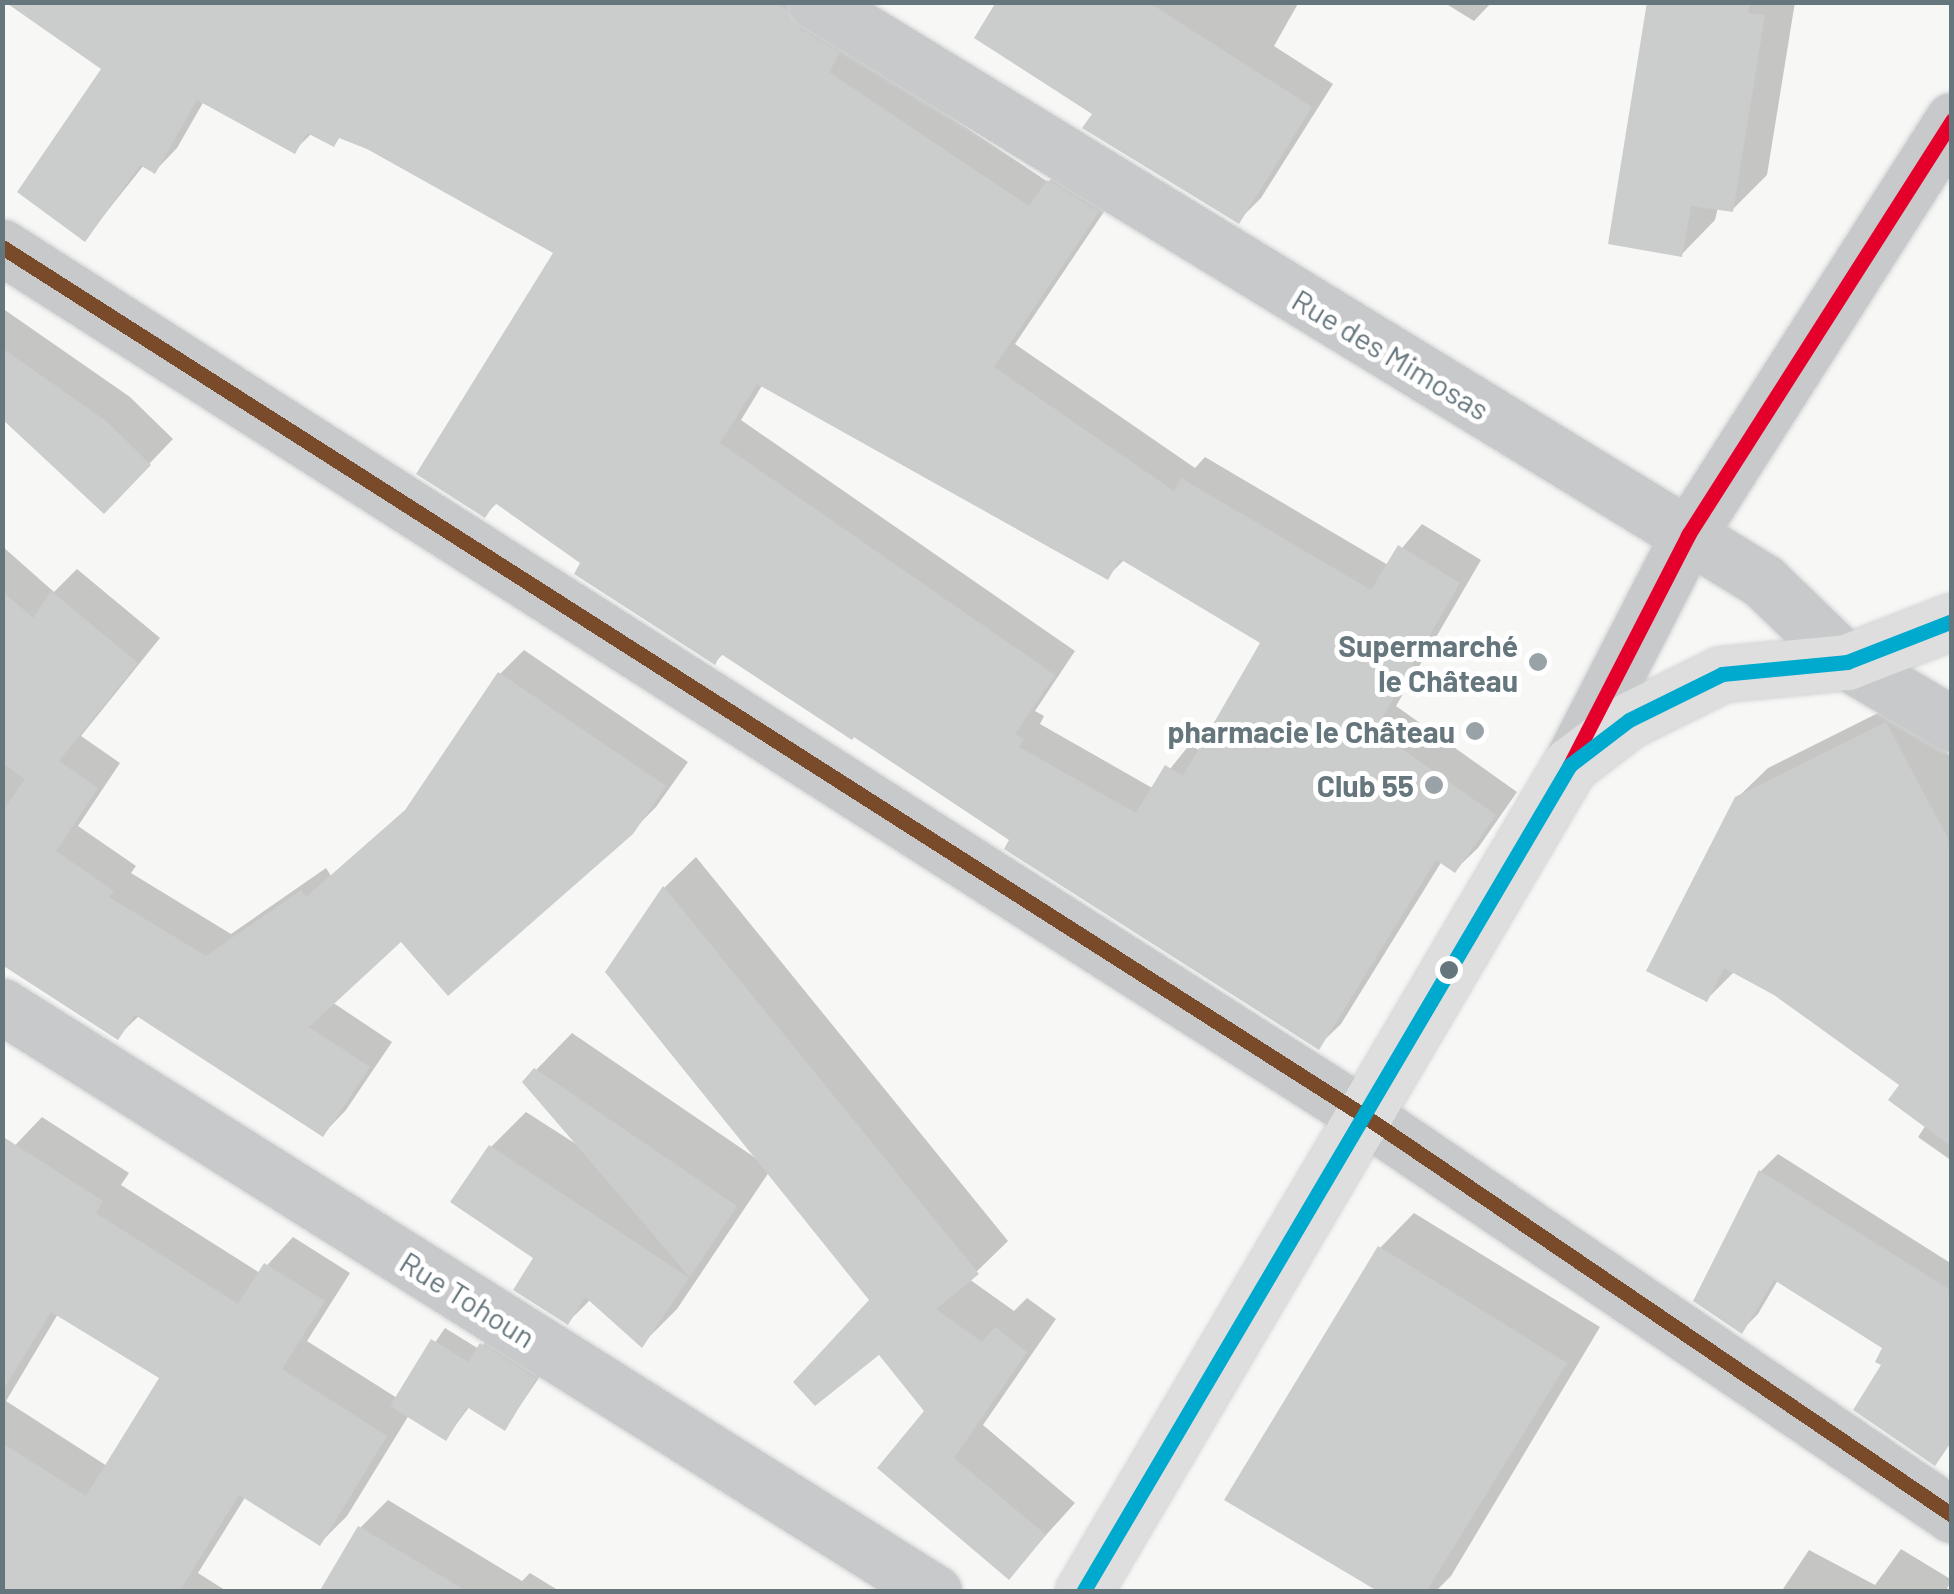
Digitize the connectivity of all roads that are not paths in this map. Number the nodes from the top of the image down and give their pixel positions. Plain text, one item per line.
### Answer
1 (816, 2) edge
2 (1952, 120) edge
3 (2, 248) edge
4 (1688, 536) junction
5 (1952, 621) edge
6 (1848, 662) junction
7 (1952, 724) edge
8 (1570, 765) junction
9 (2, 1006) edge
10 (1363, 1115) junction
11 (1952, 1516) edge
12 (934, 1592) edge
13 (1083, 1592) edge

1 - 4 street, Rue des Mimosas
2 - 4 street
3 - 10 street
4 - 6 street, Rue des Mimosas
4 - 8 street
5 - 6 main road
6 - 7 street, Rue des Mimosas
6 - 8 main road
8 - 10 main road
9 - 12 street, Rue Tohoun
10 - 11 street
10 - 13 main road

